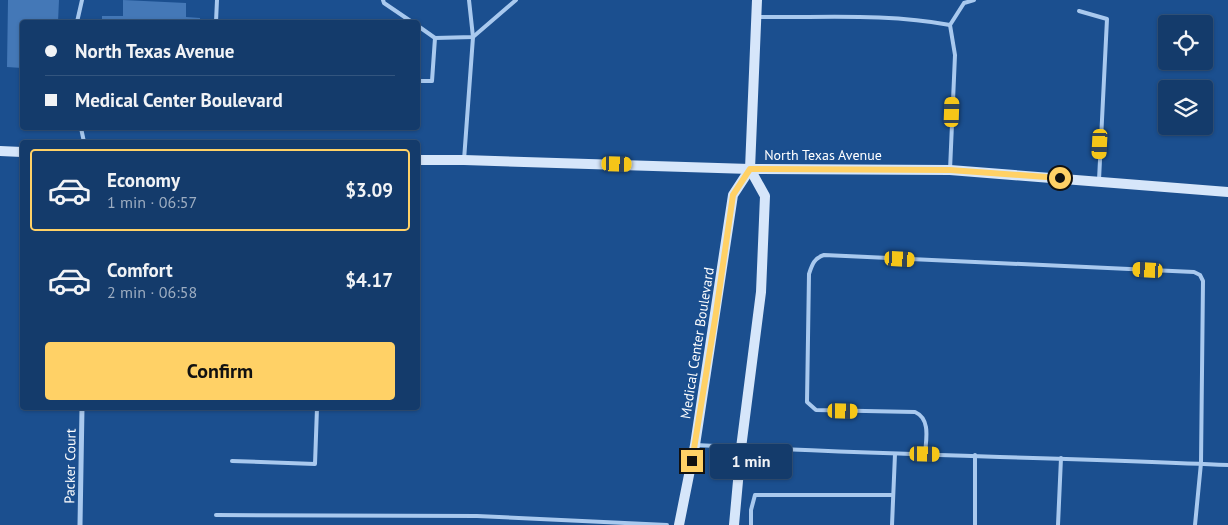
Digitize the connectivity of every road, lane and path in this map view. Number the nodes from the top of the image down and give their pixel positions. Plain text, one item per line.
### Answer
1 (82, 0) edge
2 (217, 0) edge
3 (383, 0) edge
4 (469, 0) edge
5 (516, 0) edge
6 (757, 0) edge
7 (974, 0) edge
8 (1079, 11) dead end
9 (757, 17) junction
10 (77, 20) edge
11 (216, 20) edge
12 (409, 20) edge
13 (950, 25) junction
14 (420, 27) edge
15 (473, 37) junction
16 (435, 38) junction
17 (420, 81) edge
18 (0, 151) edge
19 (20, 152) edge
20 (420, 160) edge
21 (464, 160) junction
22 (750, 169) junction
23 (950, 170) junction
24 (1099, 180) junction
25 (1228, 192) edge
26 (82, 410) edge
27 (317, 410) edge
28 (695, 445) junction
29 (741, 448) junction
30 (895, 454) junction
31 (925, 454) junction
32 (975, 455) junction
33 (1061, 458) junction
34 (232, 462) dead end
35 (1201, 463) junction
36 (1228, 464) edge
37 (894, 495) junction
38 (216, 515) dead end
39 (80, 525) edge
40 (667, 525) edge
41 (679, 525) edge
42 (734, 525) edge
43 (751, 525) edge
44 (892, 525) edge
45 (975, 525) edge
46 (1058, 525) edge
47 (1195, 525) edge

1 - 10 lane
2 - 11 lane
3 - 12 lane
4 - 15 lane
5 - 15 lane
6 - 9 street
7 - 13 lane
8 - 24 lane
9 - 13 lane
9 - 22 street
13 - 23 lane
14 - 16 lane
15 - 16 lane
15 - 21 lane
16 - 17 lane
18 - 19 street
20 - 21 street, North Texas Avenue
21 - 22 street, North Texas Avenue
22 - 23 street, North Texas Avenue
22 - 28 street, Medical Center Boulevard
22 - 29 street
23 - 24 street, North Texas Avenue
24 - 25 street, North Texas Avenue
26 - 39 street, Packer Court
27 - 34 lane
28 - 29 lane
28 - 41 street, Medical Center Boulevard
29 - 30 lane
29 - 42 street
30 - 31 lane
30 - 37 lane
31 - 32 lane
31 - 35 lane
32 - 33 lane
32 - 45 lane
33 - 35 lane
33 - 46 lane
35 - 36 lane
35 - 47 lane
37 - 43 lane
37 - 44 lane
38 - 40 lane

